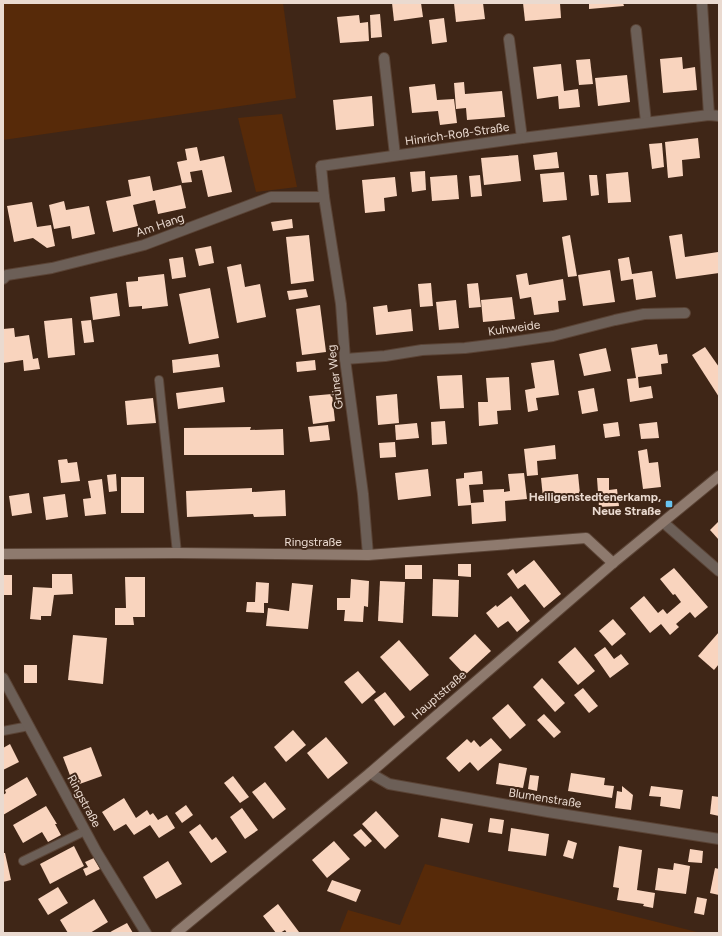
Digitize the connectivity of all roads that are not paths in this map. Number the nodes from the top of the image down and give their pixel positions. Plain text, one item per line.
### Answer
1 (702, 3) edge
2 (636, 30) dead end
3 (510, 39) dead end
4 (384, 58) dead end
5 (714, 116) edge
6 (646, 122) junction
7 (522, 138) junction
8 (395, 155) junction
9 (324, 197) junction
10 (3, 278) edge
11 (685, 313) dead end
12 (345, 359) junction
13 (159, 380) dead end
14 (719, 476) edge
15 (664, 523) junction
16 (177, 553) junction
17 (3, 554) edge
18 (368, 555) junction
19 (613, 563) junction
20 (719, 571) edge
21 (3, 678) edge
22 (29, 726) junction
23 (3, 730) edge
24 (370, 773) junction
25 (85, 831) junction
26 (719, 839) edge
27 (23, 861) dead end
28 (146, 933) edge
29 (176, 933) edge

1 - 5 street, Hinrich-Roß-Straße
2 - 6 street
3 - 7 street, Hinrich-Roß-Straße
4 - 8 street, Hinrich-Roß-Straße
5 - 6 street, Hinrich-Roß-Straße
6 - 7 street, Hinrich-Roß-Straße
7 - 8 street, Hinrich-Roß-Straße
8 - 9 street, Hinrich-Roß-Straße
9 - 10 street, Am Hang
9 - 12 street, Grüner Weg
11 - 12 street, Kuhweide
12 - 18 street, Grüner Weg
13 - 16 lane
14 - 15 street, Hauptstraße
15 - 19 street, Hauptstraße
15 - 20 street
16 - 17 street, Ringstraße
16 - 18 street, Ringstraße
18 - 19 street, Ringstraße
19 - 24 street, Hauptstraße
21 - 22 street, Ringstraße
22 - 23 lane
22 - 25 street, Ringstraße
24 - 26 street, Blumenstraße
24 - 29 street, Hauptstraße
25 - 27 lane
25 - 28 street, Ringstraße

